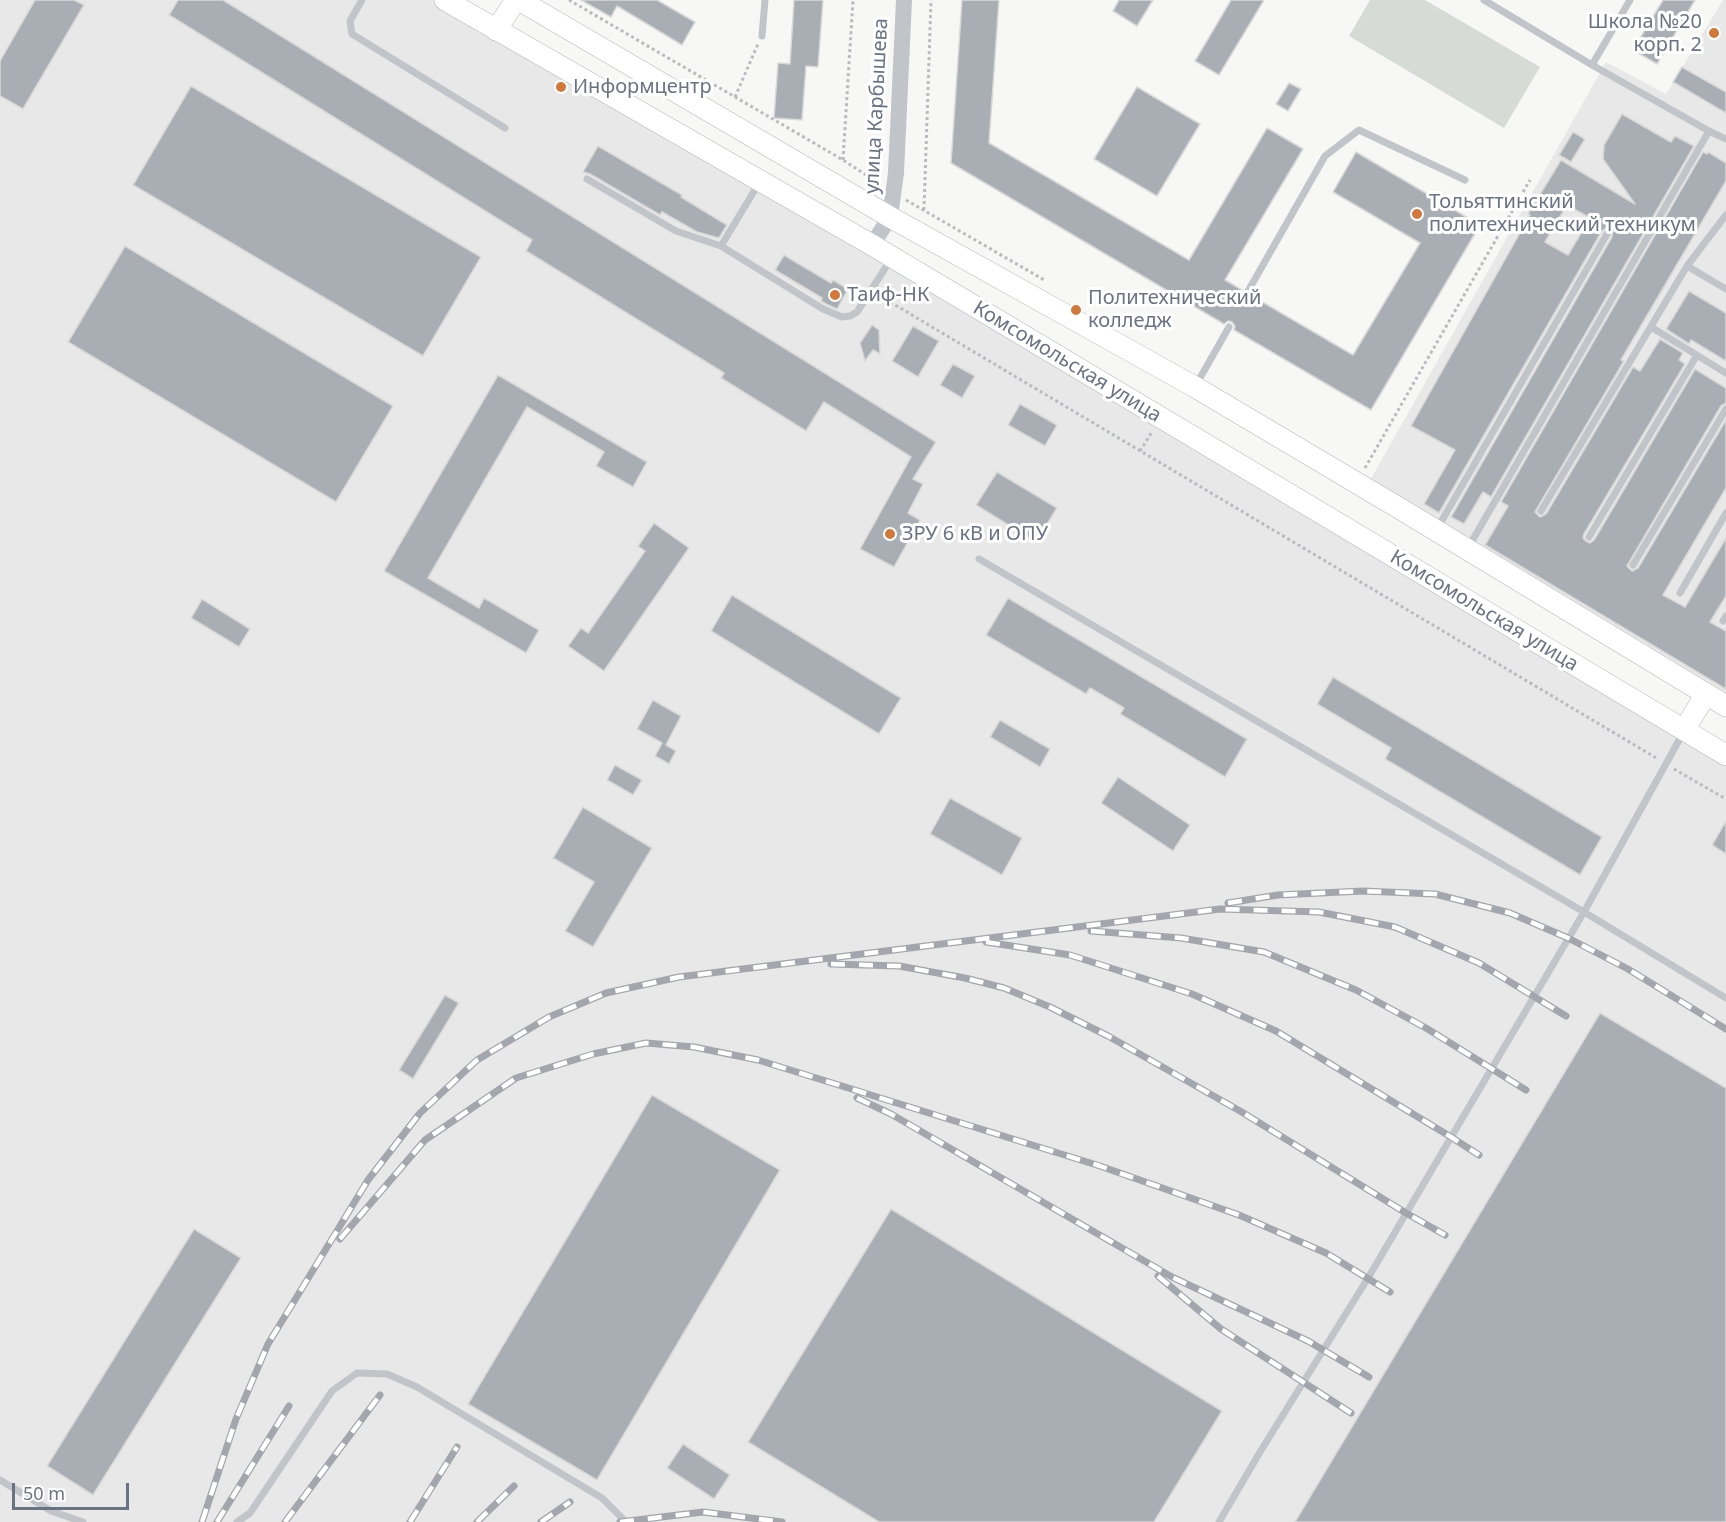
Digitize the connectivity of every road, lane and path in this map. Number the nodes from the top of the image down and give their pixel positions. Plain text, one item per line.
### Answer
1 (362, 0) edge
2 (445, 0) edge
3 (518, 0) edge
4 (569, 0) edge
5 (765, 0) edge
6 (853, 0) edge
7 (904, 0) edge
8 (931, 0) edge
9 (1484, 0) edge
10 (1630, 0) edge
11 (496, 30) junction
12 (762, 36) joint
13 (1592, 64) junction
14 (735, 97) junction
15 (505, 128) dead end
16 (1709, 131) junction
17 (1726, 139) edge
18 (843, 160) junction
19 (587, 179) dead end
20 (1465, 180) dead end
21 (1530, 180) dead end
22 (761, 181) junction
23 (894, 192) junction
24 (1726, 215) edge
25 (890, 217) junction
26 (1607, 234) dead end
27 (872, 245) junction
28 (721, 246) junction
29 (893, 257) junction
30 (1687, 266) junction
31 (1726, 290) edge
32 (871, 291) junction
33 (1247, 293) dead end
34 (1229, 327) dead end
35 (1651, 327) junction
36 (1697, 355) junction
37 (1726, 373) edge
38 (1195, 387) junction
39 (1726, 409) edge
40 (1157, 425) dead end
41 (1140, 452) junction
42 (1365, 468) dead end
43 (1541, 511) dead end
44 (1726, 513) edge
45 (1436, 531) junction
46 (1589, 537) dead end
47 (1467, 550) junction
48 (979, 559) dead end
49 (1633, 565) dead end
50 (1680, 593) dead end
51 (1706, 694) junction
52 (1726, 706) edge
53 (1684, 730) junction
54 (1726, 755) edge
55 (1666, 764) junction
56 (1726, 799) edge
57 (1584, 912) junction
58 (1726, 998) edge
59 (0, 1480) edge
60 (83, 1522) edge
61 (237, 1522) edge
62 (626, 1522) edge
63 (1219, 1522) edge

1 - 15 lane
2 - 11 main road, Комсомольская улица
3 - 11 main road
3 - 25 main road, Комсомольская улица
4 - 14 path
5 - 12 lane
6 - 18 path
7 - 23 street, улица Карбышева
8 - 23 path
9 - 13 lane
10 - 13 lane
11 - 22 main road, Комсомольская улица
12 - 14 path
13 - 16 lane
14 - 18 path
16 - 17 lane
16 - 47 lane
18 - 23 path
19 - 28 lane
20 - 33 lane
21 - 42 path
22 - 27 main road, Комсомольская улица
22 - 28 lane
23 - 25 street, улица Карбышева
24 - 30 lane
25 - 27 street, улица Карбышева
25 - 38 main road, Комсомольская улица
26 - 45 lane
27 - 29 main road, Комсомольская улица
28 - 32 lane
29 - 32 lane
29 - 53 main road, Комсомольская улица
30 - 31 lane
30 - 35 lane
32 - 41 path
34 - 38 lane
35 - 36 lane
35 - 43 lane
36 - 37 lane
36 - 46 lane
38 - 45 main road, Комсомольская улица
39 - 49 lane
40 - 41 path
41 - 55 path
44 - 50 lane
45 - 47 main road, Комсомольская улица
47 - 51 main road, Комсомольская улица
48 - 57 lane
51 - 52 main road, Комсомольская улица
51 - 53 main road
53 - 54 main road, Комсомольская улица
53 - 55 lane
55 - 56 path
55 - 57 lane
57 - 58 lane
57 - 63 lane
59 - 60 lane
61 - 62 lane

